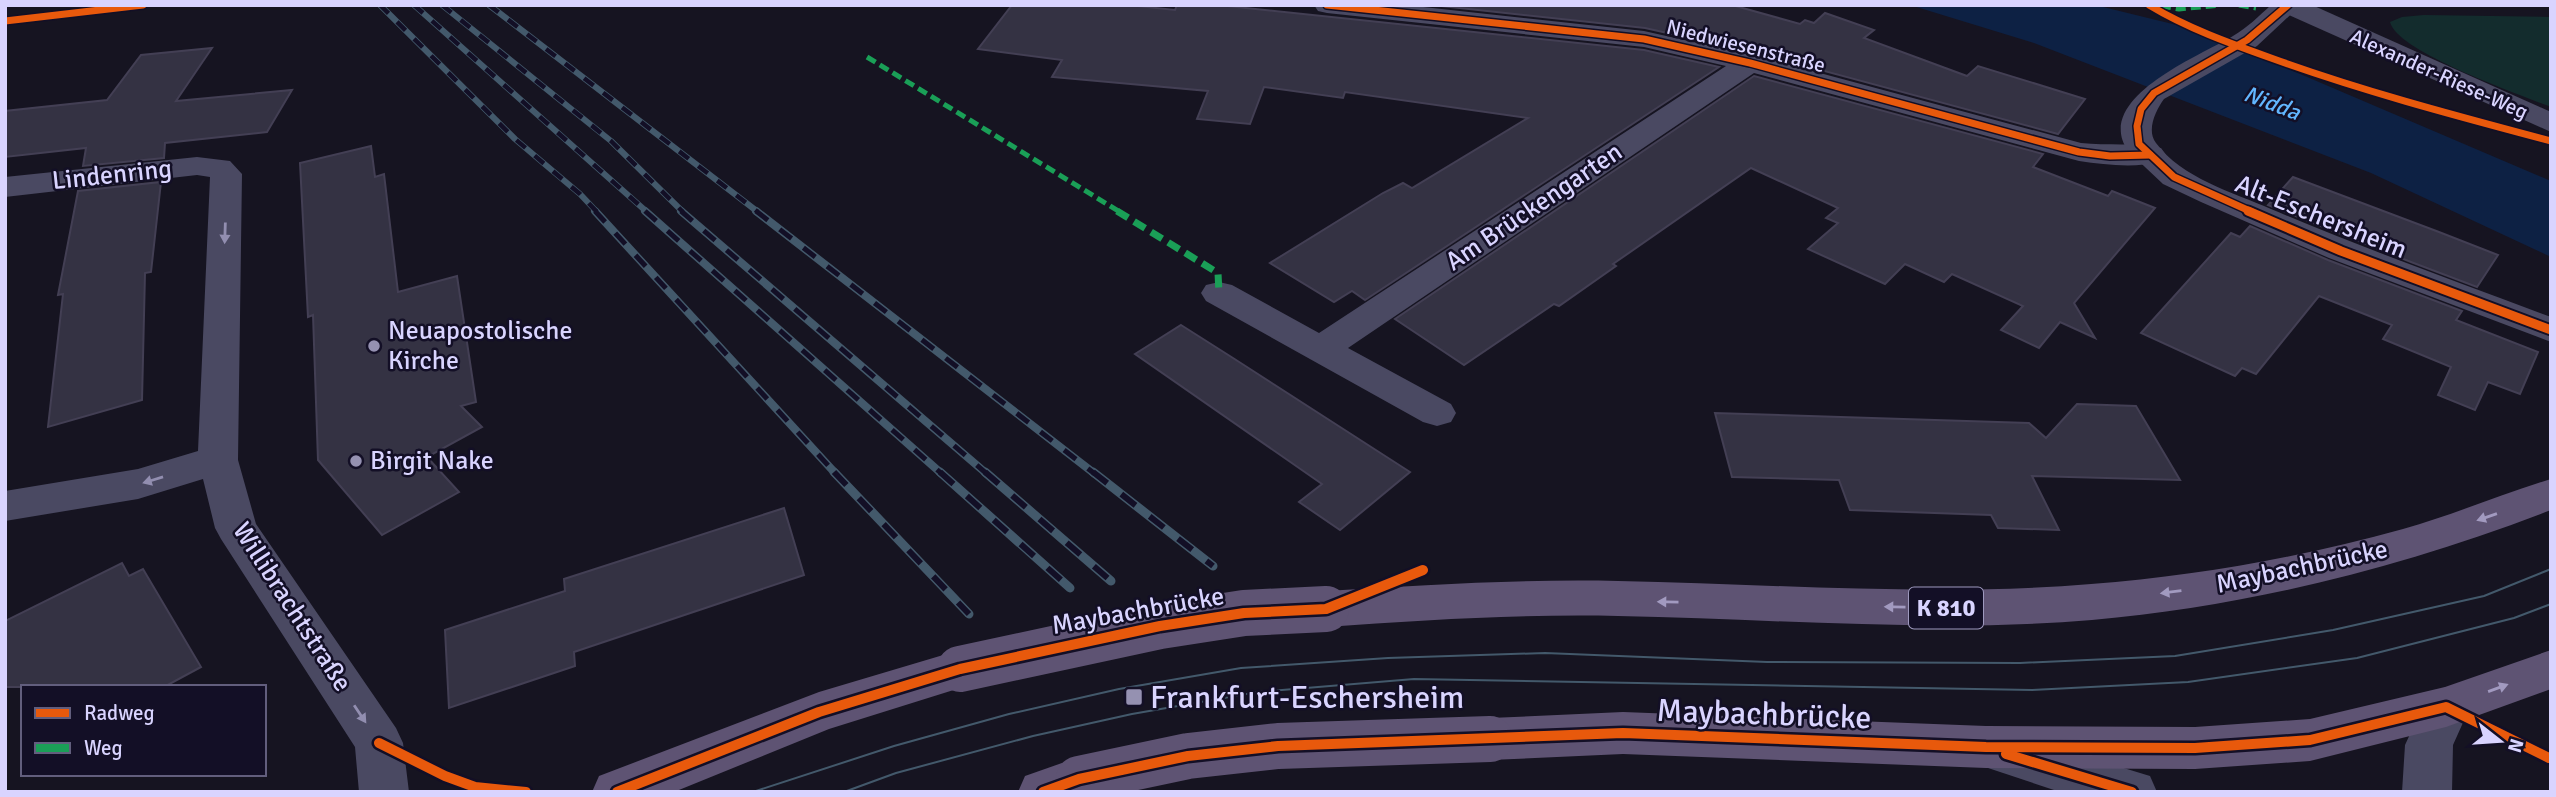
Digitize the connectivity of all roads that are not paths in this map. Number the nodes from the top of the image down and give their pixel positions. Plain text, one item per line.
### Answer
1 (1327, 5) edge
2 (2288, 5) edge
3 (1750, 63) junction
4 (2551, 123) edge
5 (2150, 155) junction
6 (219, 169) joint
7 (5, 187) edge
8 (1219, 293) dead end
9 (2551, 330) edge
10 (1319, 350) junction
11 (1437, 414) dead end
12 (218, 460) junction
13 (2551, 494) edge
14 (5, 506) edge
15 (2551, 669) edge
16 (2446, 707) junction
17 (1986, 747) junction
18 (1061, 786) edge
19 (384, 792) edge
20 (617, 792) edge
21 (2132, 792) edge
22 (2427, 792) edge

1 - 3 street, Niedwiesenstraße
2 - 4 street, Alexander-Riese-Weg
2 - 5 street, Alt-Eschersheim
3 - 5 street, Niedwiesenstraße
3 - 10 street, Am Brückengarten
5 - 9 street, Alt-Eschersheim
6 - 7 street, Lindenring
6 -> 12 street, Willibrachtstraße
8 - 10 street
10 - 11 street
12 -> 14 street
12 -> 19 street, Willibrachtstraße
13 -> 20 main road, Maybachbrücke / K 810, bridge
16 -> 15 main road, Maybachbrücke
16 - 17 main road, Maybachbrücke
16 - 22 street
17 - 18 main road, Maybachbrücke, bridge
17 - 21 street

